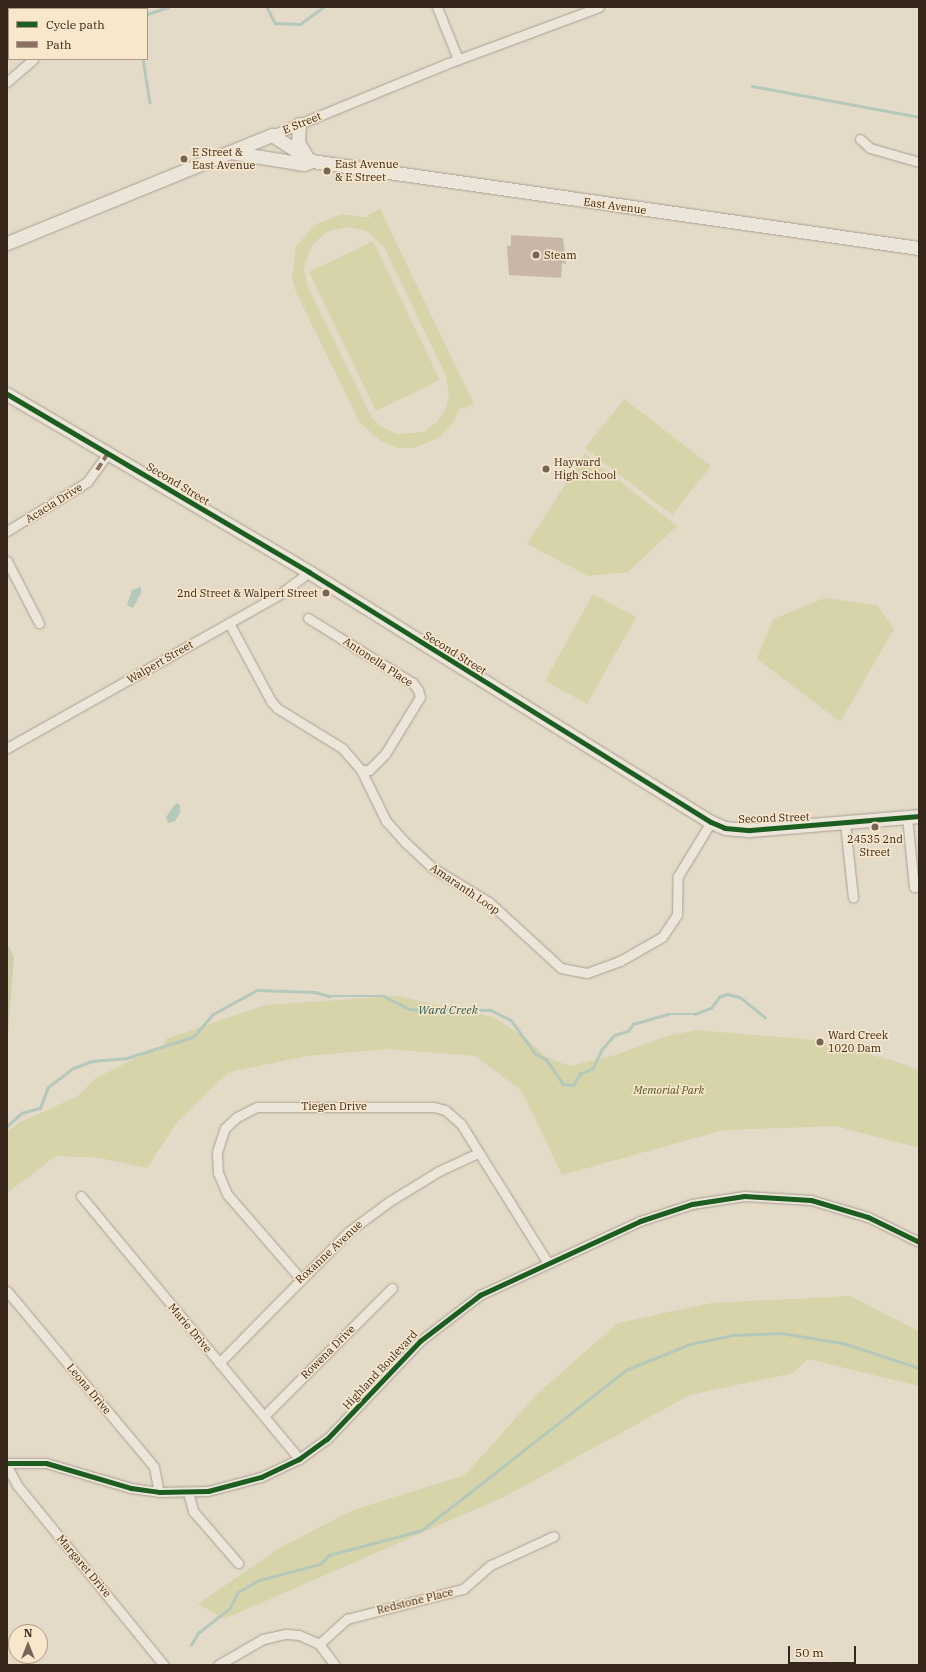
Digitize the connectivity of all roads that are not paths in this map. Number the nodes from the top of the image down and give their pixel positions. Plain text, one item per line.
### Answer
1 (437, 7) edge
2 (598, 7) edge
3 (458, 59) junction
4 (32, 60) edge
5 (7, 82) edge
6 (299, 124) junction
7 (272, 135) junction
8 (860, 139) dead end
9 (230, 152) junction
10 (309, 157) junction
11 (279, 160) junction
12 (919, 162) edge
13 (7, 243) edge
14 (919, 248) edge
15 (7, 394) edge
16 (108, 454) junction
17 (7, 531) edge
18 (7, 561) edge
19 (309, 572) junction
20 (308, 618) dead end
21 (39, 622) dead end
22 (229, 622) junction
23 (7, 747) edge
24 (361, 770) junction
25 (913, 817) edge
26 (711, 822) junction
27 (845, 824) junction
28 (919, 886) edge
29 (853, 898) dead end
30 (478, 1153) junction
31 (81, 1196) dead end
32 (919, 1242) edge
33 (548, 1263) junction
34 (300, 1278) junction
35 (392, 1288) dead end
36 (7, 1291) edge
37 (220, 1363) junction
38 (264, 1416) junction
39 (299, 1459) junction
40 (7, 1463) edge
41 (7, 1466) edge
42 (159, 1492) junction
43 (188, 1492) junction
44 (554, 1536) dead end
45 (238, 1563) dead end
46 (319, 1644) junction
47 (164, 1665) edge
48 (218, 1665) edge
49 (334, 1665) edge

1 - 3 street
2 - 3 street, E Street
3 - 6 street, E Street
4 - 5 street
6 - 7 street, E Street
6 - 10 street
7 - 9 street, E Street
7 - 10 street, East Avenue
7 - 11 street
8 - 12 street
9 - 11 street, East Avenue
9 - 13 street, E Street
10 - 11 street, East Avenue
10 - 14 street, East Avenue
15 - 16 street, Second Street
16 - 17 street, Acacia Drive
16 - 19 street, Second Street
18 - 21 street
19 - 22 street, Walpert Street
19 - 26 street, Second Street
20 - 24 street, Antonella Place
22 - 23 street, Walpert Street
22 - 24 street, Amaranth Loop
24 - 26 street, Amaranth Loop
25 - 27 street, Second Street
25 - 28 street
26 - 27 street, Second Street
27 - 29 street
30 - 33 street, Tiegen Drive
30 - 34 street, Roxanne Avenue
30 - 34 street, Tiegen Drive
31 - 37 street, Marie Drive
32 - 33 street, Highland Boulevard
33 - 39 street, Highland Boulevard
34 - 37 street, Roxanne Avenue
35 - 38 street, Rowena Drive
36 - 42 street, Leona Drive
37 - 38 street, Marie Drive
38 - 39 street, Marie Drive
39 - 43 street, Highland Boulevard
40 - 42 street, Highland Boulevard
41 - 47 street, Margaret Drive
42 - 43 street, Highland Boulevard
43 - 45 street
44 - 46 street, Redstone Place
46 - 48 street
46 - 49 street

